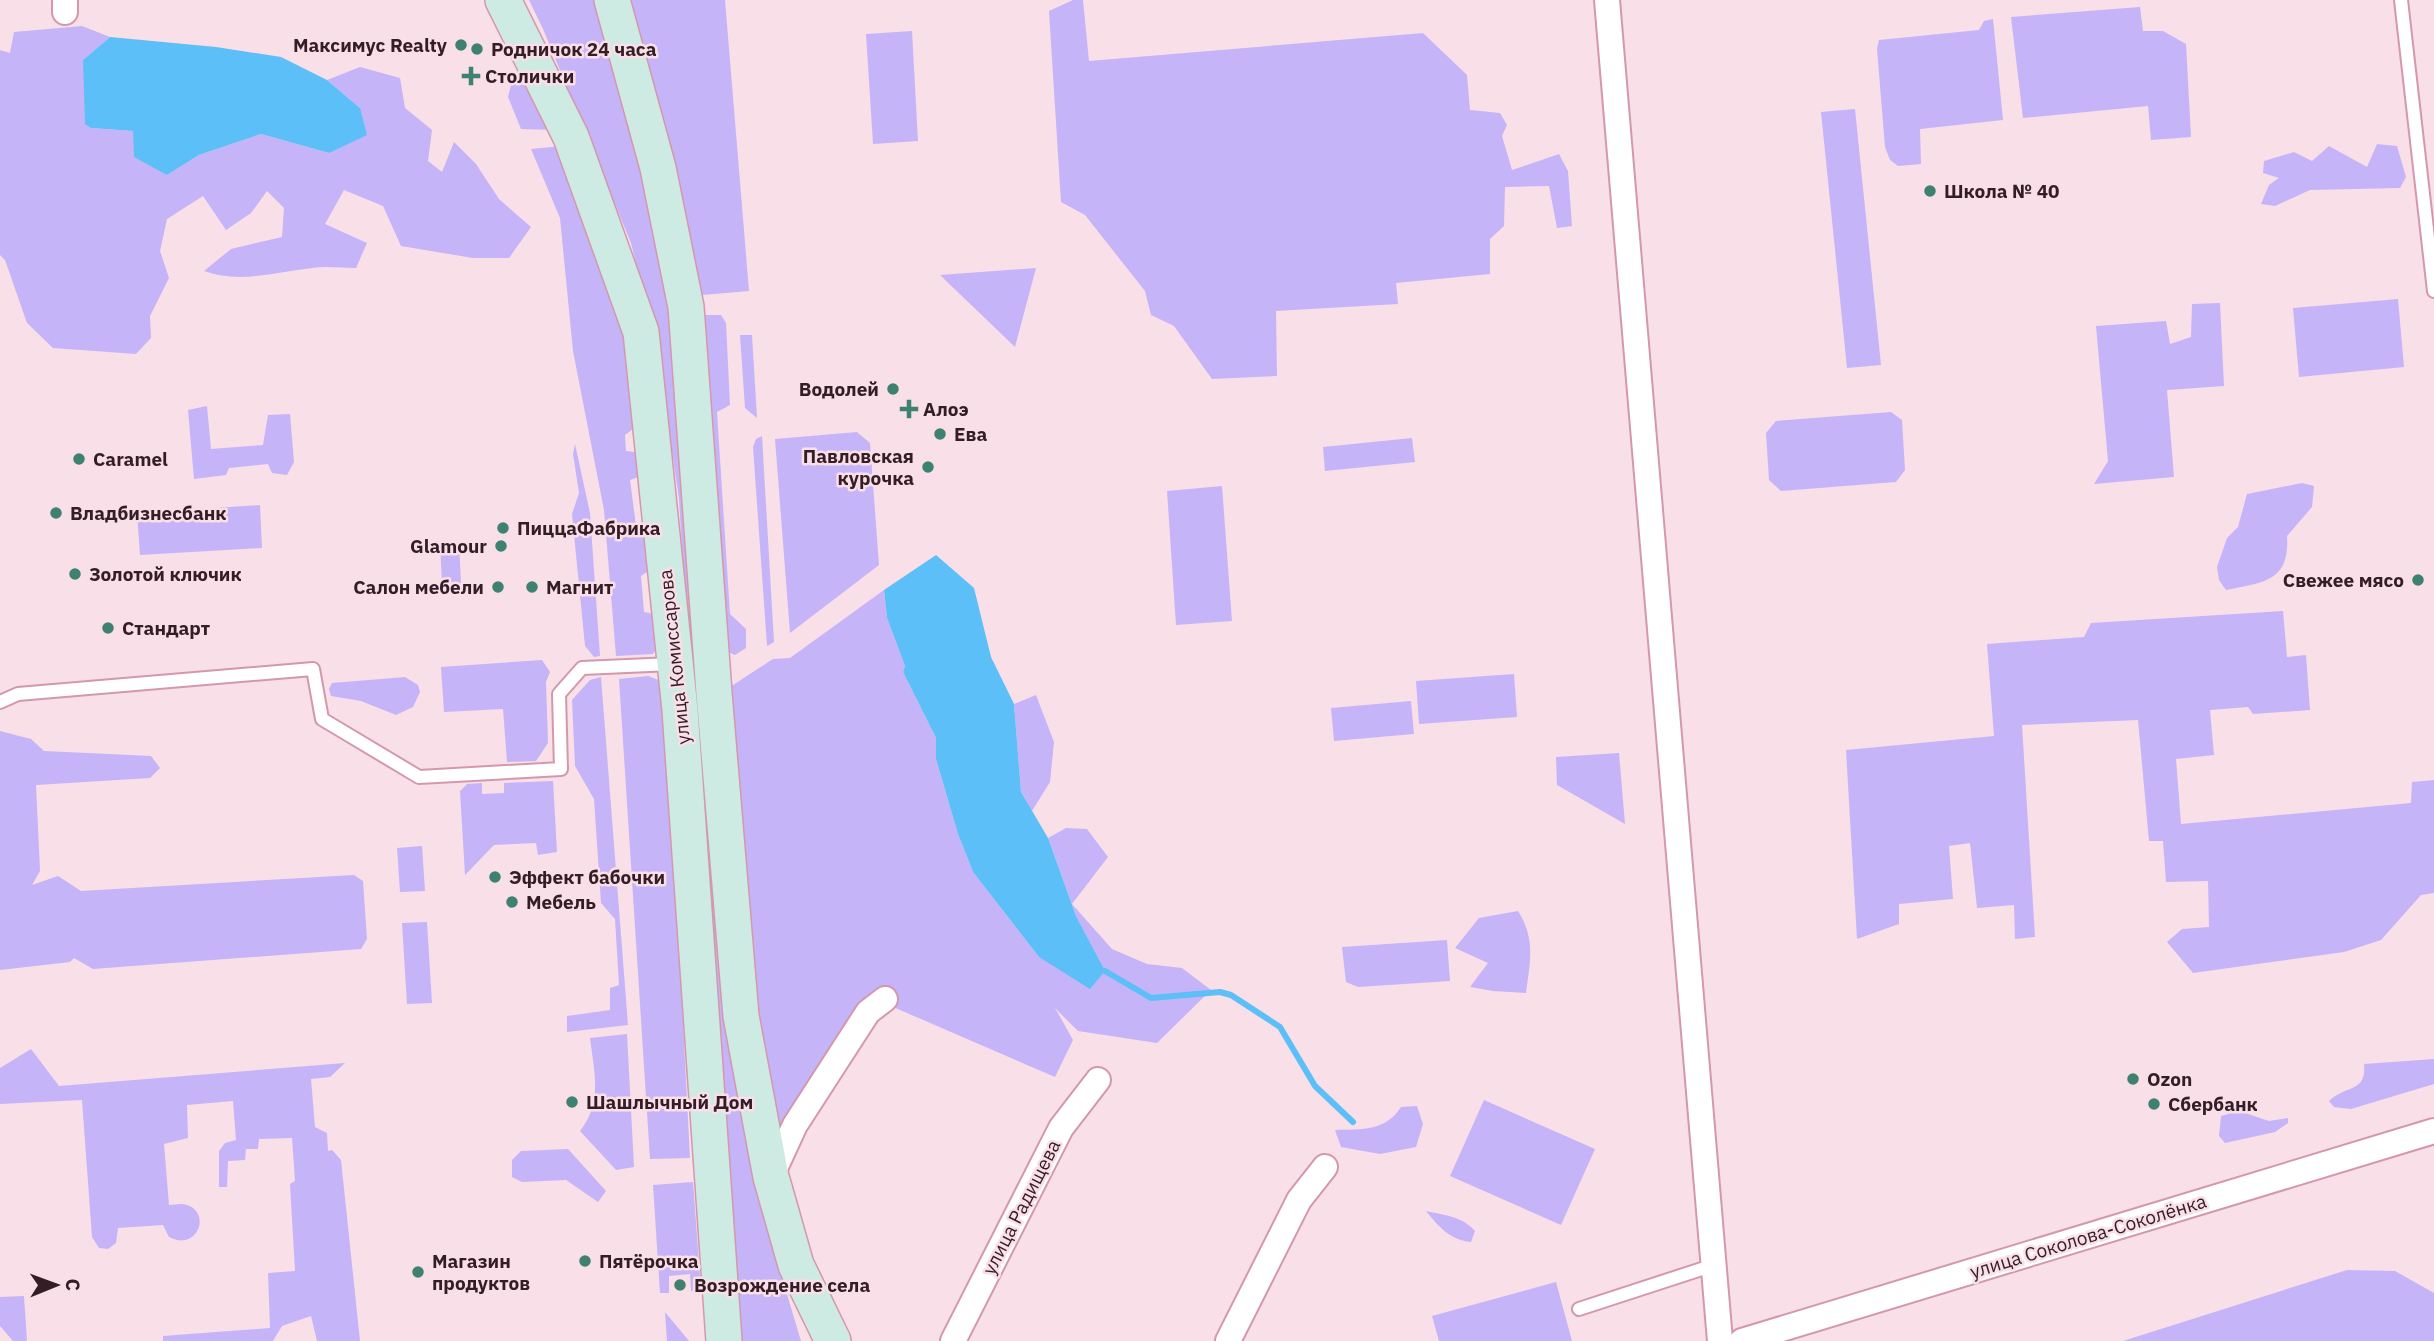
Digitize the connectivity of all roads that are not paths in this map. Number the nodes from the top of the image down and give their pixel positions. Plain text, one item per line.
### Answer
1 (503, 0) edge
2 (612, 0) edge
3 (1607, 0) edge
4 (2401, 0) edge
5 (2434, 291) edge
6 (675, 663) junction
7 (0, 702) edge
8 (885, 999) dead end
9 (1098, 1080) dead end
10 (2434, 1131) edge
11 (1325, 1167) dead end
12 (771, 1177) junction
13 (1714, 1265) junction
14 (1579, 1309) dead end
15 (724, 1341) edge
16 (833, 1341) edge
17 (953, 1341) edge
18 (1228, 1341) edge
19 (1720, 1341) edge
20 (1742, 1341) edge

1 - 6 main road, улица Комиссарова
2 - 12 main road, улица Комиссарова
3 - 13 street
4 - 5 lane
6 - 7 lane
6 - 15 main road, улица Комиссарова
8 - 12 street
9 - 17 street, улица Радищева
10 - 20 street, улица Соколова-Соколёнка
11 - 18 street
12 - 16 main road, улица Комиссарова
13 - 14 lane
13 - 19 street

